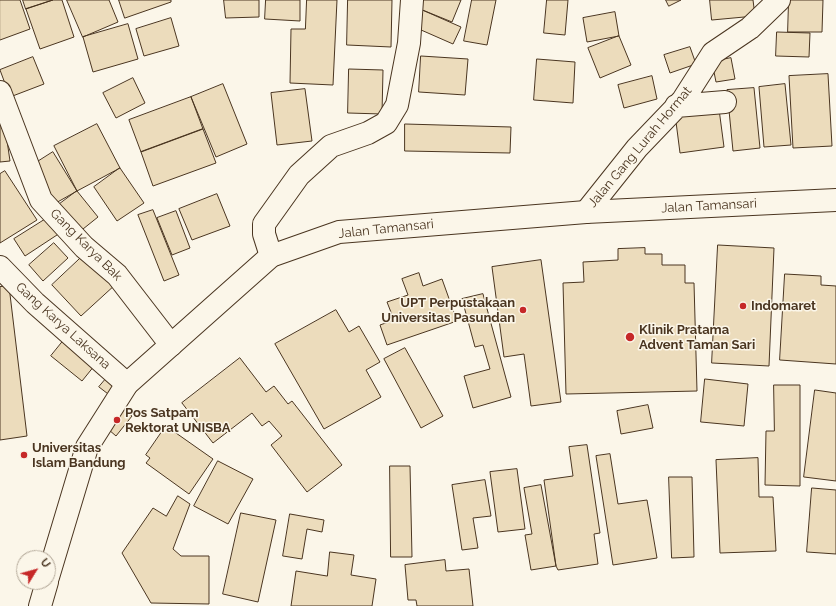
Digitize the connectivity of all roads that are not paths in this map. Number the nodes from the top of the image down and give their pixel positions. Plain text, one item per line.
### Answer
1 (412, 0) edge
2 (779, 0) edge
3 (0, 92) edge
4 (725, 102) dead end
5 (676, 106) junction
6 (836, 200) edge
7 (586, 212) junction
8 (271, 256) junction
9 (0, 267) edge
10 (171, 345) junction
11 (127, 384) junction
12 (56, 550) edge
13 (45, 590) edge
14 (40, 606) edge

1 - 8 street
2 - 5 street, Jalan Gang Lurah Hormat
3 - 10 street, Gang Karya Bak
4 - 5 street
5 - 7 street, Jalan Gang Lurah Hormat
6 - 7 street, Jalan Tamansari
7 - 8 street, Jalan Tamansari
8 - 10 street, Jalan Tamansari
9 - 11 street, Gang Karya Laksana
10 - 11 street, Jalan Tamansari
11 - 12 street, Jalan Tamansari
13 - 14 street

